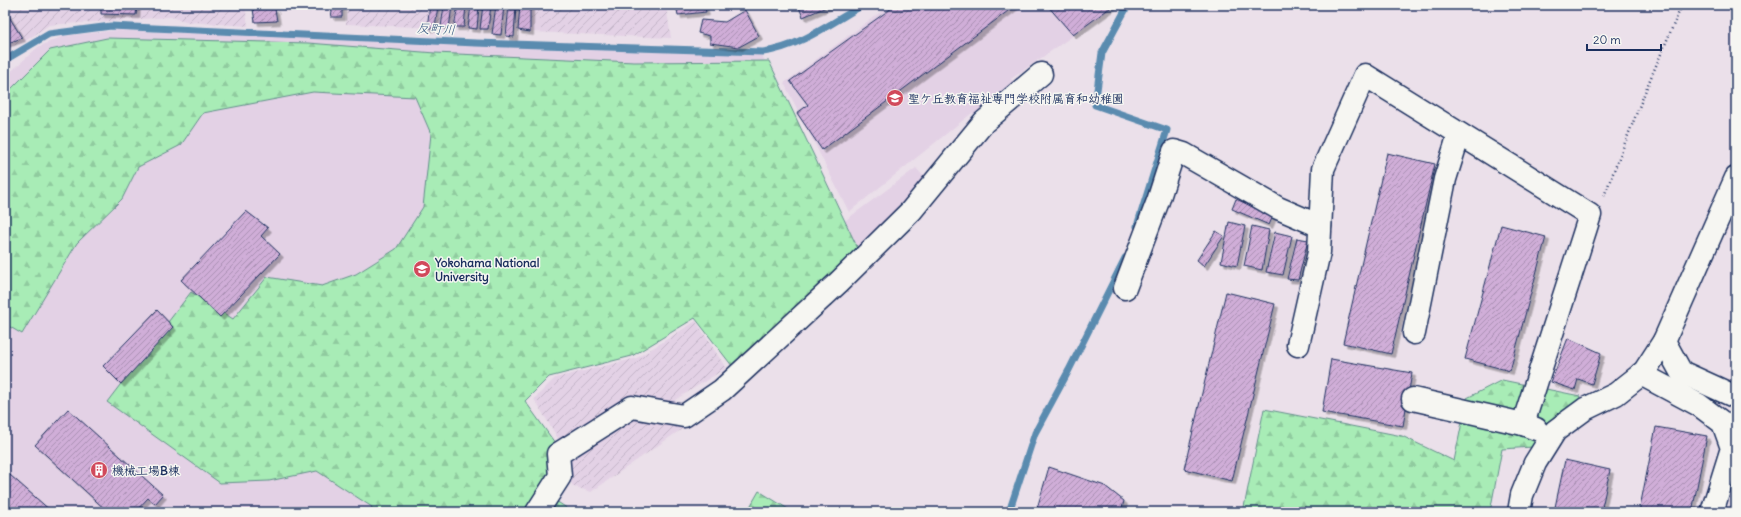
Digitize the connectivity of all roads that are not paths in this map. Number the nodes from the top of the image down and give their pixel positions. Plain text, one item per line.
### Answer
1 (1041, 74) dead end
2 (1459, 134) junction
3 (1736, 178) edge
4 (1320, 226) junction
5 (1125, 288) dead end
6 (1414, 334) dead end
7 (1664, 341) junction
8 (1298, 345) dead end
9 (1641, 374) junction
10 (1736, 397) edge
11 (1413, 399) dead end
12 (1523, 424) junction
13 (1552, 436) junction
14 (537, 512) edge
15 (1519, 512) edge
16 (1712, 512) edge

1 - 14 street
2 - 4 street
2 - 6 street
2 - 12 street
3 - 7 street
4 - 5 street
4 - 8 street
7 - 9 street
7 - 10 street
9 - 13 street
9 - 16 street
11 - 12 street
12 - 13 street
13 - 15 street

